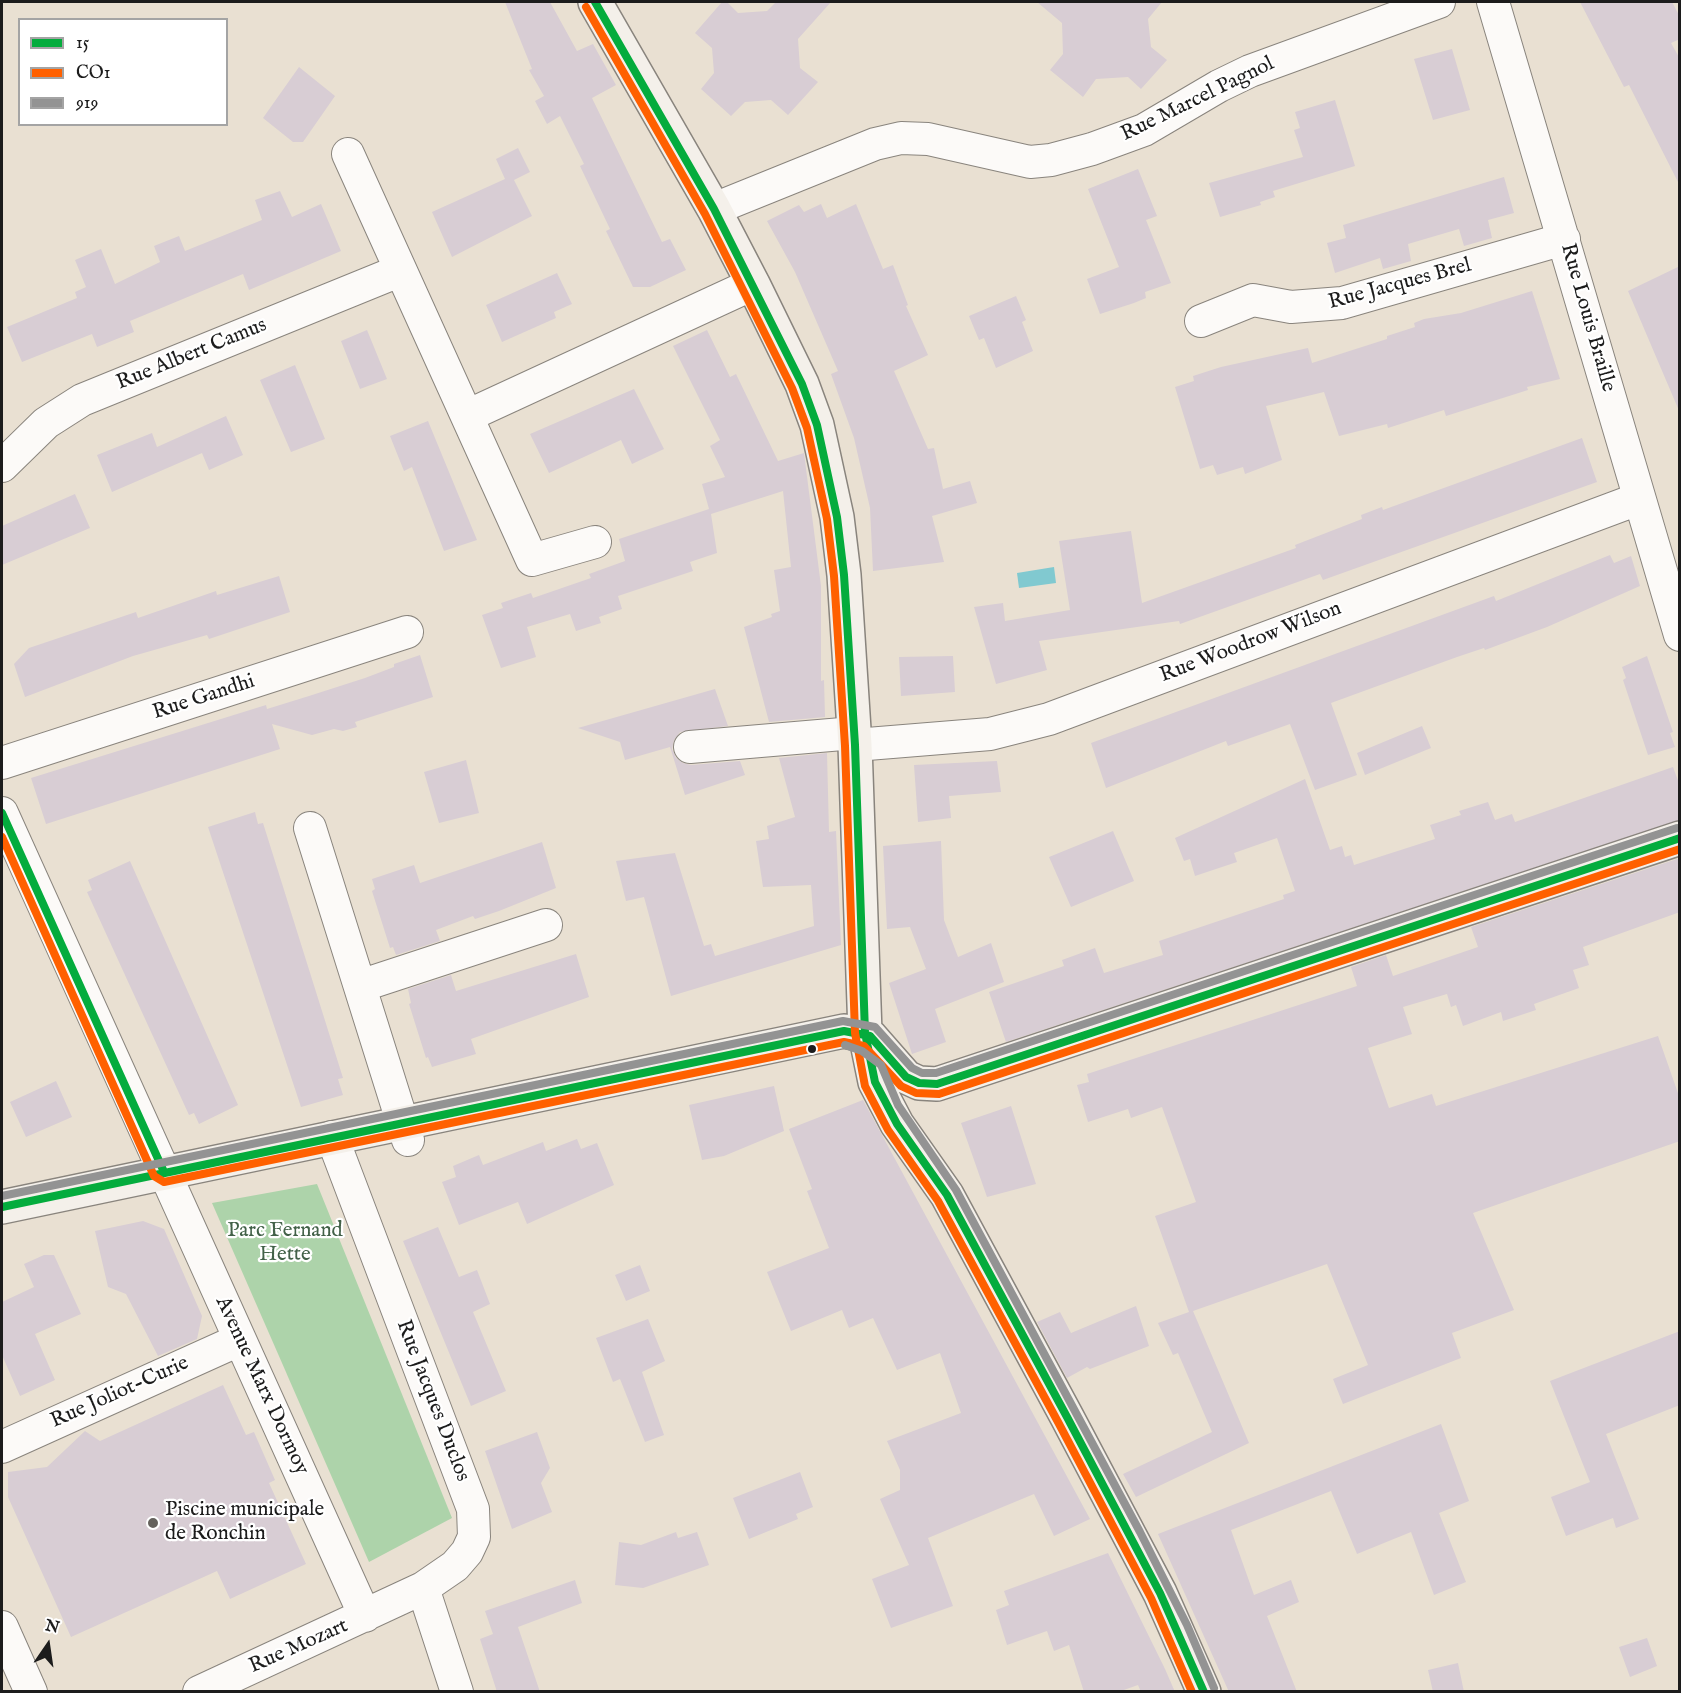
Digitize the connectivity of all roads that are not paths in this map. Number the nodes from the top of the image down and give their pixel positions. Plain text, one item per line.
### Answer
1 (595, 2) edge
2 (1439, 2) edge
3 (1493, 2) edge
4 (348, 154) dead end
5 (714, 209) junction
6 (1564, 238) junction
7 (399, 271) junction
8 (753, 284) junction
9 (1201, 321) dead end
10 (467, 416) junction
11 (2, 466) edge
12 (1638, 499) junction
13 (595, 542) dead end
14 (407, 632) dead end
15 (1680, 635) edge
16 (854, 739) junction
17 (690, 747) dead end
18 (2, 763) edge
19 (310, 828) dead end
20 (6, 832) edge
21 (1680, 838) edge
22 (546, 925) dead end
23 (360, 986) junction
24 (866, 1033) junction
25 (872, 1071) junction
26 (937, 1084) junction
27 (405, 1131) junction
28 (336, 1146) junction
29 (167, 1180) junction
30 (947, 1195) junction
31 (2, 1207) edge
32 (2, 1226) edge
33 (239, 1340) junction
34 (2, 1447) edge
35 (423, 1588) junction
36 (365, 1616) junction
37 (2, 1626) edge
38 (31, 1692) edge
39 (199, 1692) edge
40 (457, 1692) edge
41 (1204, 1692) edge

1 - 5 street
2 - 5 street, Rue Marcel Pagnol
3 - 6 street, Rue Louis Braille
4 - 7 street
5 - 8 street
6 - 9 street, Rue Jacques Brel
6 - 12 street, Rue Louis Braille
7 - 10 street
7 - 11 street, Rue Albert Camus
8 - 10 street
8 - 16 street
10 - 13 street
12 - 15 street, Rue Louis Braille
12 - 16 street, Rue Woodrow Wilson
14 - 18 street, Rue Gandhi
16 - 17 street, Rue Woodrow Wilson
16 - 24 street
19 - 23 street
20 - 29 street, Avenue Marx Dormoy
21 - 26 street
22 - 23 street
23 - 27 street
24 - 25 street
24 - 26 street
24 - 27 street
25 - 27 street
25 - 30 street
26 - 30 street
27 - 28 street
28 - 29 street
28 - 35 street, Rue Jacques Duclos
29 - 31 street
29 - 32 street
29 - 33 street, Avenue Marx Dormoy
30 - 41 street
33 - 34 street, Rue Joliot-Curie
33 - 36 street, Avenue Marx Dormoy
35 - 36 street, Rue Jacques Duclos
35 - 40 street
36 - 39 street, Rue Mozart
37 - 38 street

